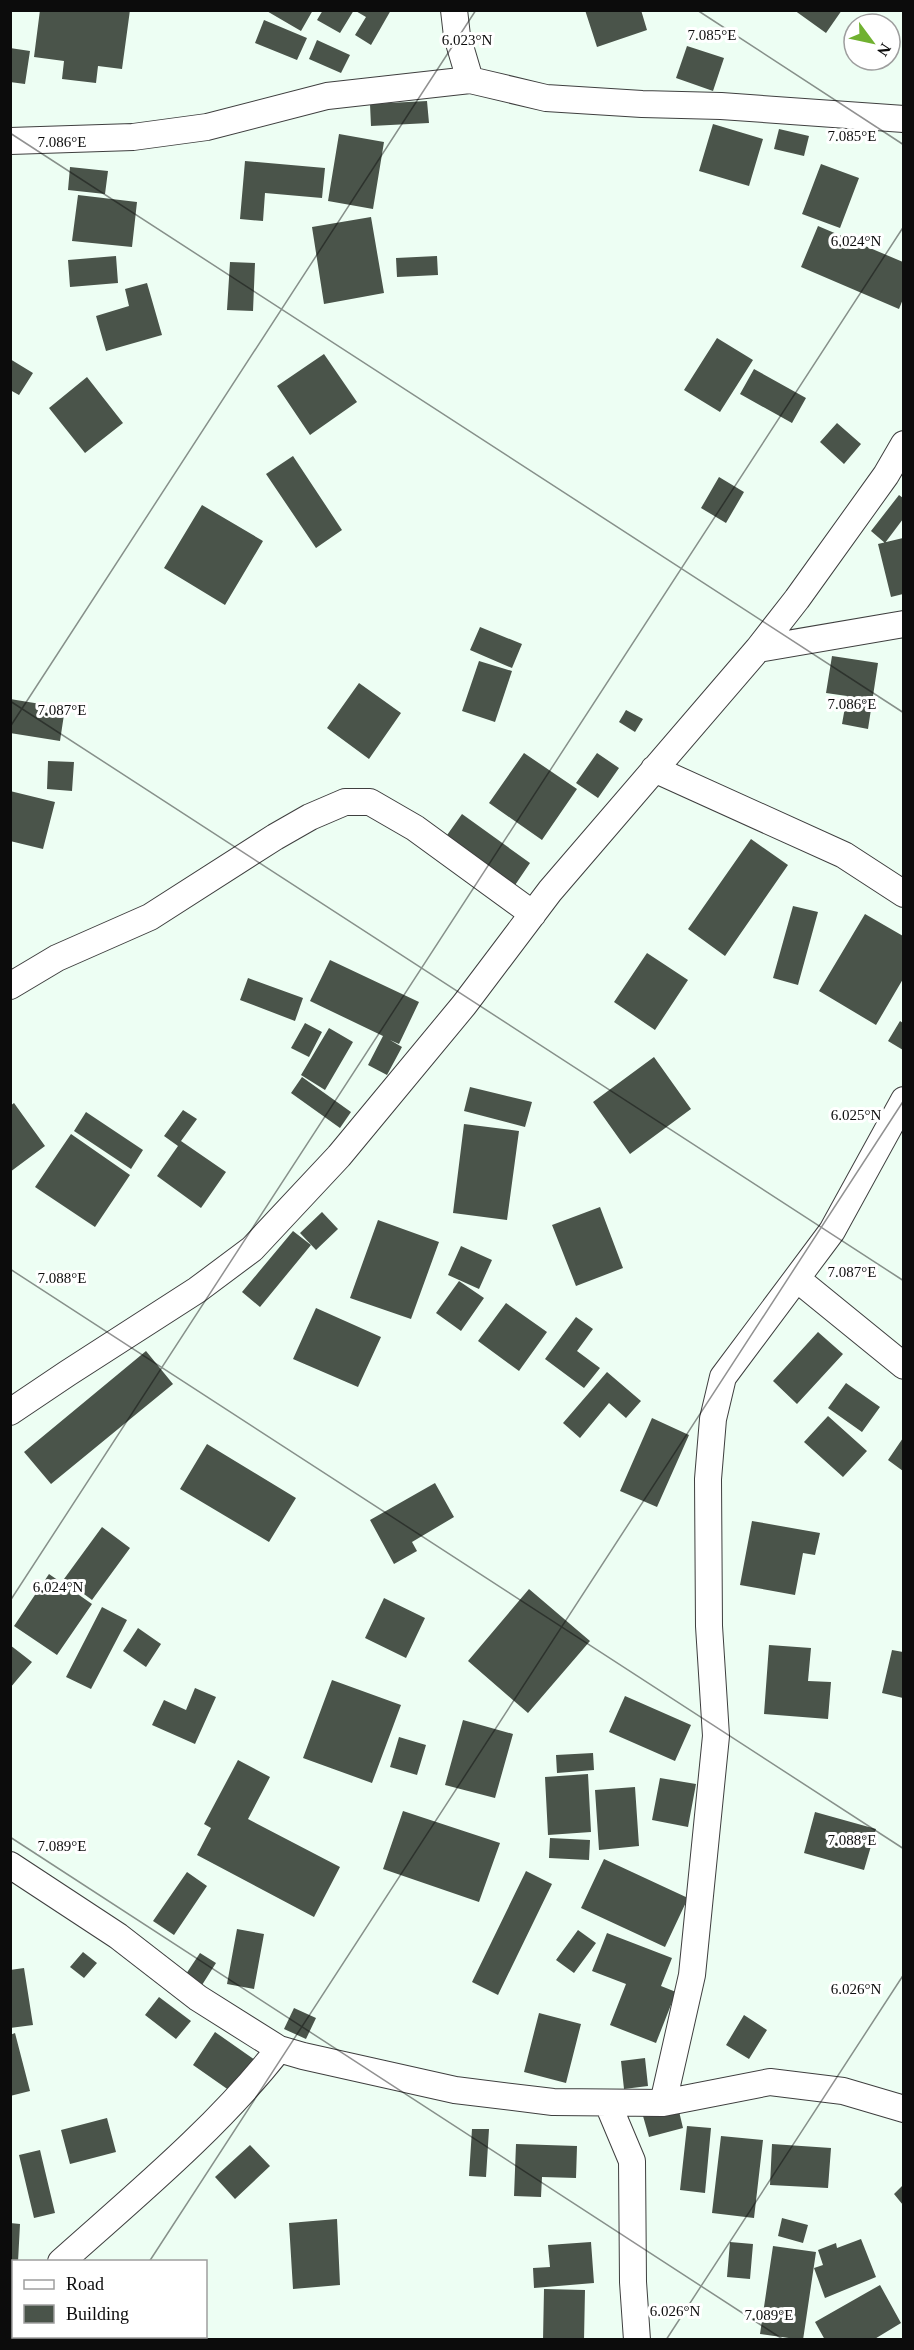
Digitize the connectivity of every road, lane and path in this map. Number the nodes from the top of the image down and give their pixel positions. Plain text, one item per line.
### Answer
1 (454, 10) edge
2 (470, 80) junction
3 (903, 119) edge
4 (10, 141) edge
5 (903, 444) edge
6 (903, 624) edge
7 (758, 649) junction
8 (654, 769) junction
9 (903, 894) edge
10 (533, 914) junction
11 (10, 986) edge
12 (903, 1100) edge
13 (797, 1280) junction
14 (903, 1366) edge
15 (10, 1412) edge
16 (10, 1865) edge
17 (279, 2049) junction
18 (663, 2103) junction
19 (608, 2104) junction
20 (903, 2109) edge
21 (63, 2260) edge
22 (637, 2340) edge

1 - 2 street
2 - 3 street
2 - 4 street
5 - 7 street
6 - 7 street
7 - 8 street
8 - 9 street
8 - 10 street
10 - 11 street
10 - 15 street
12 - 13 street
13 - 14 street
13 - 18 street
16 - 17 street
17 - 19 street
17 - 21 street
18 - 19 street
18 - 20 street
19 - 22 street

